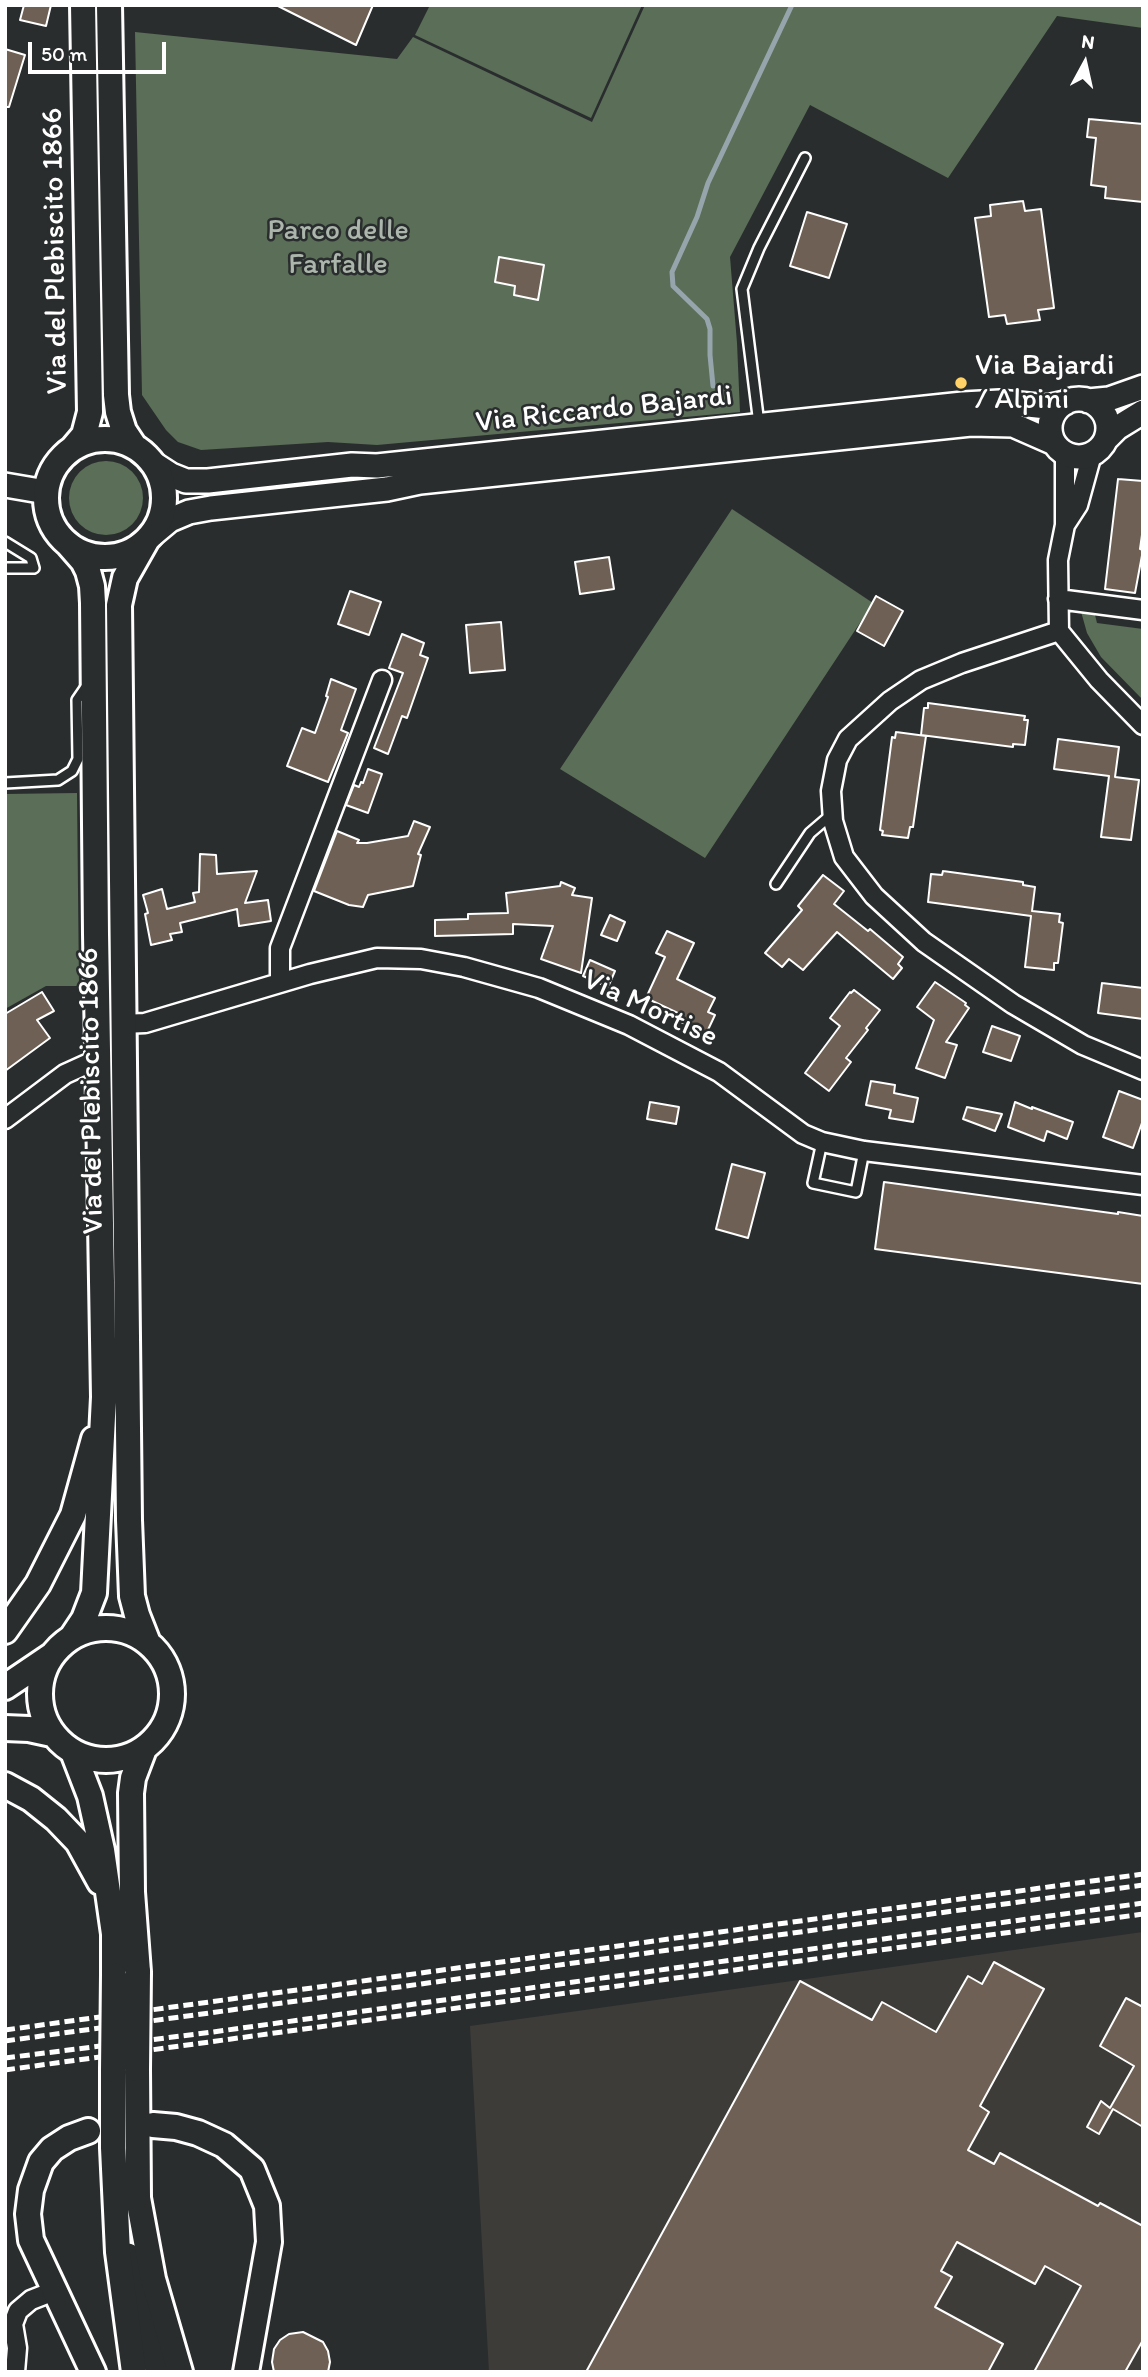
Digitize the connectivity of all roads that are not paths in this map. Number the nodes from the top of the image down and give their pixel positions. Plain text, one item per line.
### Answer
1 (83, 5) edge
2 (108, 5) edge
3 (805, 158) dead end
4 (1143, 387) edge
5 (1088, 401) junction
6 (1065, 404) junction
7 (1143, 412) edge
8 (759, 425) junction
9 (134, 446) junction
10 (1099, 447) junction
11 (73, 448) junction
12 (1059, 448) junction
13 (154, 464) junction
14 (5, 485) edge
15 (46, 492) junction
16 (1065, 525) junction
17 (149, 538) junction
18 (5, 542) edge
19 (69, 545) junction
20 (5, 568) edge
21 (1058, 599) junction
22 (1143, 610) edge
23 (1059, 631) junction
24 (93, 677) junction
25 (382, 680) dead end
26 (1143, 725) edge
27 (5, 783) edge
28 (832, 813) junction
29 (776, 884) dead end
30 (280, 982) junction
31 (122, 1024) junction
32 (98, 1064) junction
33 (1143, 1070) edge
34 (5, 1119) edge
35 (822, 1142) junction
36 (864, 1151) junction
37 (1143, 1185) edge
38 (104, 1397) junction
39 (5, 1631) edge
40 (72, 1637) junction
41 (148, 1643) junction
42 (51, 1656) junction
43 (5, 1687) edge
44 (5, 1728) edge
45 (52, 1734) junction
46 (144, 1749) junction
47 (72, 1752) junction
48 (5, 1784) edge
49 (109, 1902) junction
50 (126, 1973) junction
51 (125, 2069) junction
52 (153, 2125) dead end
53 (89, 2131) dead end
54 (114, 2180) junction
55 (54, 2291) junction
56 (15, 2372) edge
57 (93, 2372) edge
58 (134, 2372) edge
59 (158, 2372) edge
60 (178, 2372) edge
61 (246, 2372) edge

1 - 11 main road, Via del Plebiscito 1866
2 - 9 main road, Via del Plebiscito 1866
3 - 8 lane
4 - 5 street, Via Riccardo Bajardi
5 - 6 street, Via Riccardo Bajardi
5 - 10 street
6 - 8 street, Via Riccardo Bajardi
6 - 12 street
7 - 10 street
8 - 13 street, Via Riccardo Bajardi
9 - 11 main road
9 - 13 main road
10 - 12 street, Via Riccardo Bajardi
10 - 16 street
11 - 15 main road
12 - 16 street
12 - 17 street, Via Riccardo Bajardi
13 - 17 main road
14 - 15 street
15 - 19 main road
16 - 21 street
17 - 19 main road
17 - 31 main road, Via del Plebiscito 1866
18 - 20 lane
19 - 24 main road, Via del Plebiscito 1866
21 - 22 street
21 - 23 street
23 - 26 street
23 - 28 street
24 - 27 lane
24 - 32 main road, Via del Plebiscito 1866
25 - 30 street
28 - 29 lane
28 - 33 street
30 - 31 street, Via Mortise
30 - 35 street, Via Mortise
31 - 41 main road, Via del Plebiscito 1866
32 - 34 street
32 - 38 main road, Via del Plebiscito 1866
35 - 36 street, Via Mortise
35 - 36 lane
36 - 37 street, Via Mortise
38 - 39 main road
38 - 40 main road, Via del Plebiscito 1866
40 - 41 main road
40 - 42 main road
41 - 46 main road
42 - 43 main road
42 - 45 main road
44 - 45 main road
45 - 47 main road
46 - 47 main road
46 - 50 main road
47 - 49 main road
48 - 49 main road
49 - 50 main road
50 - 51 main road, bridge
51 - 54 main road
51 - 60 main road
52 - 61 main road
53 - 55 main road
54 - 58 main road
54 - 59 street
55 - 56 street
55 - 57 main road

